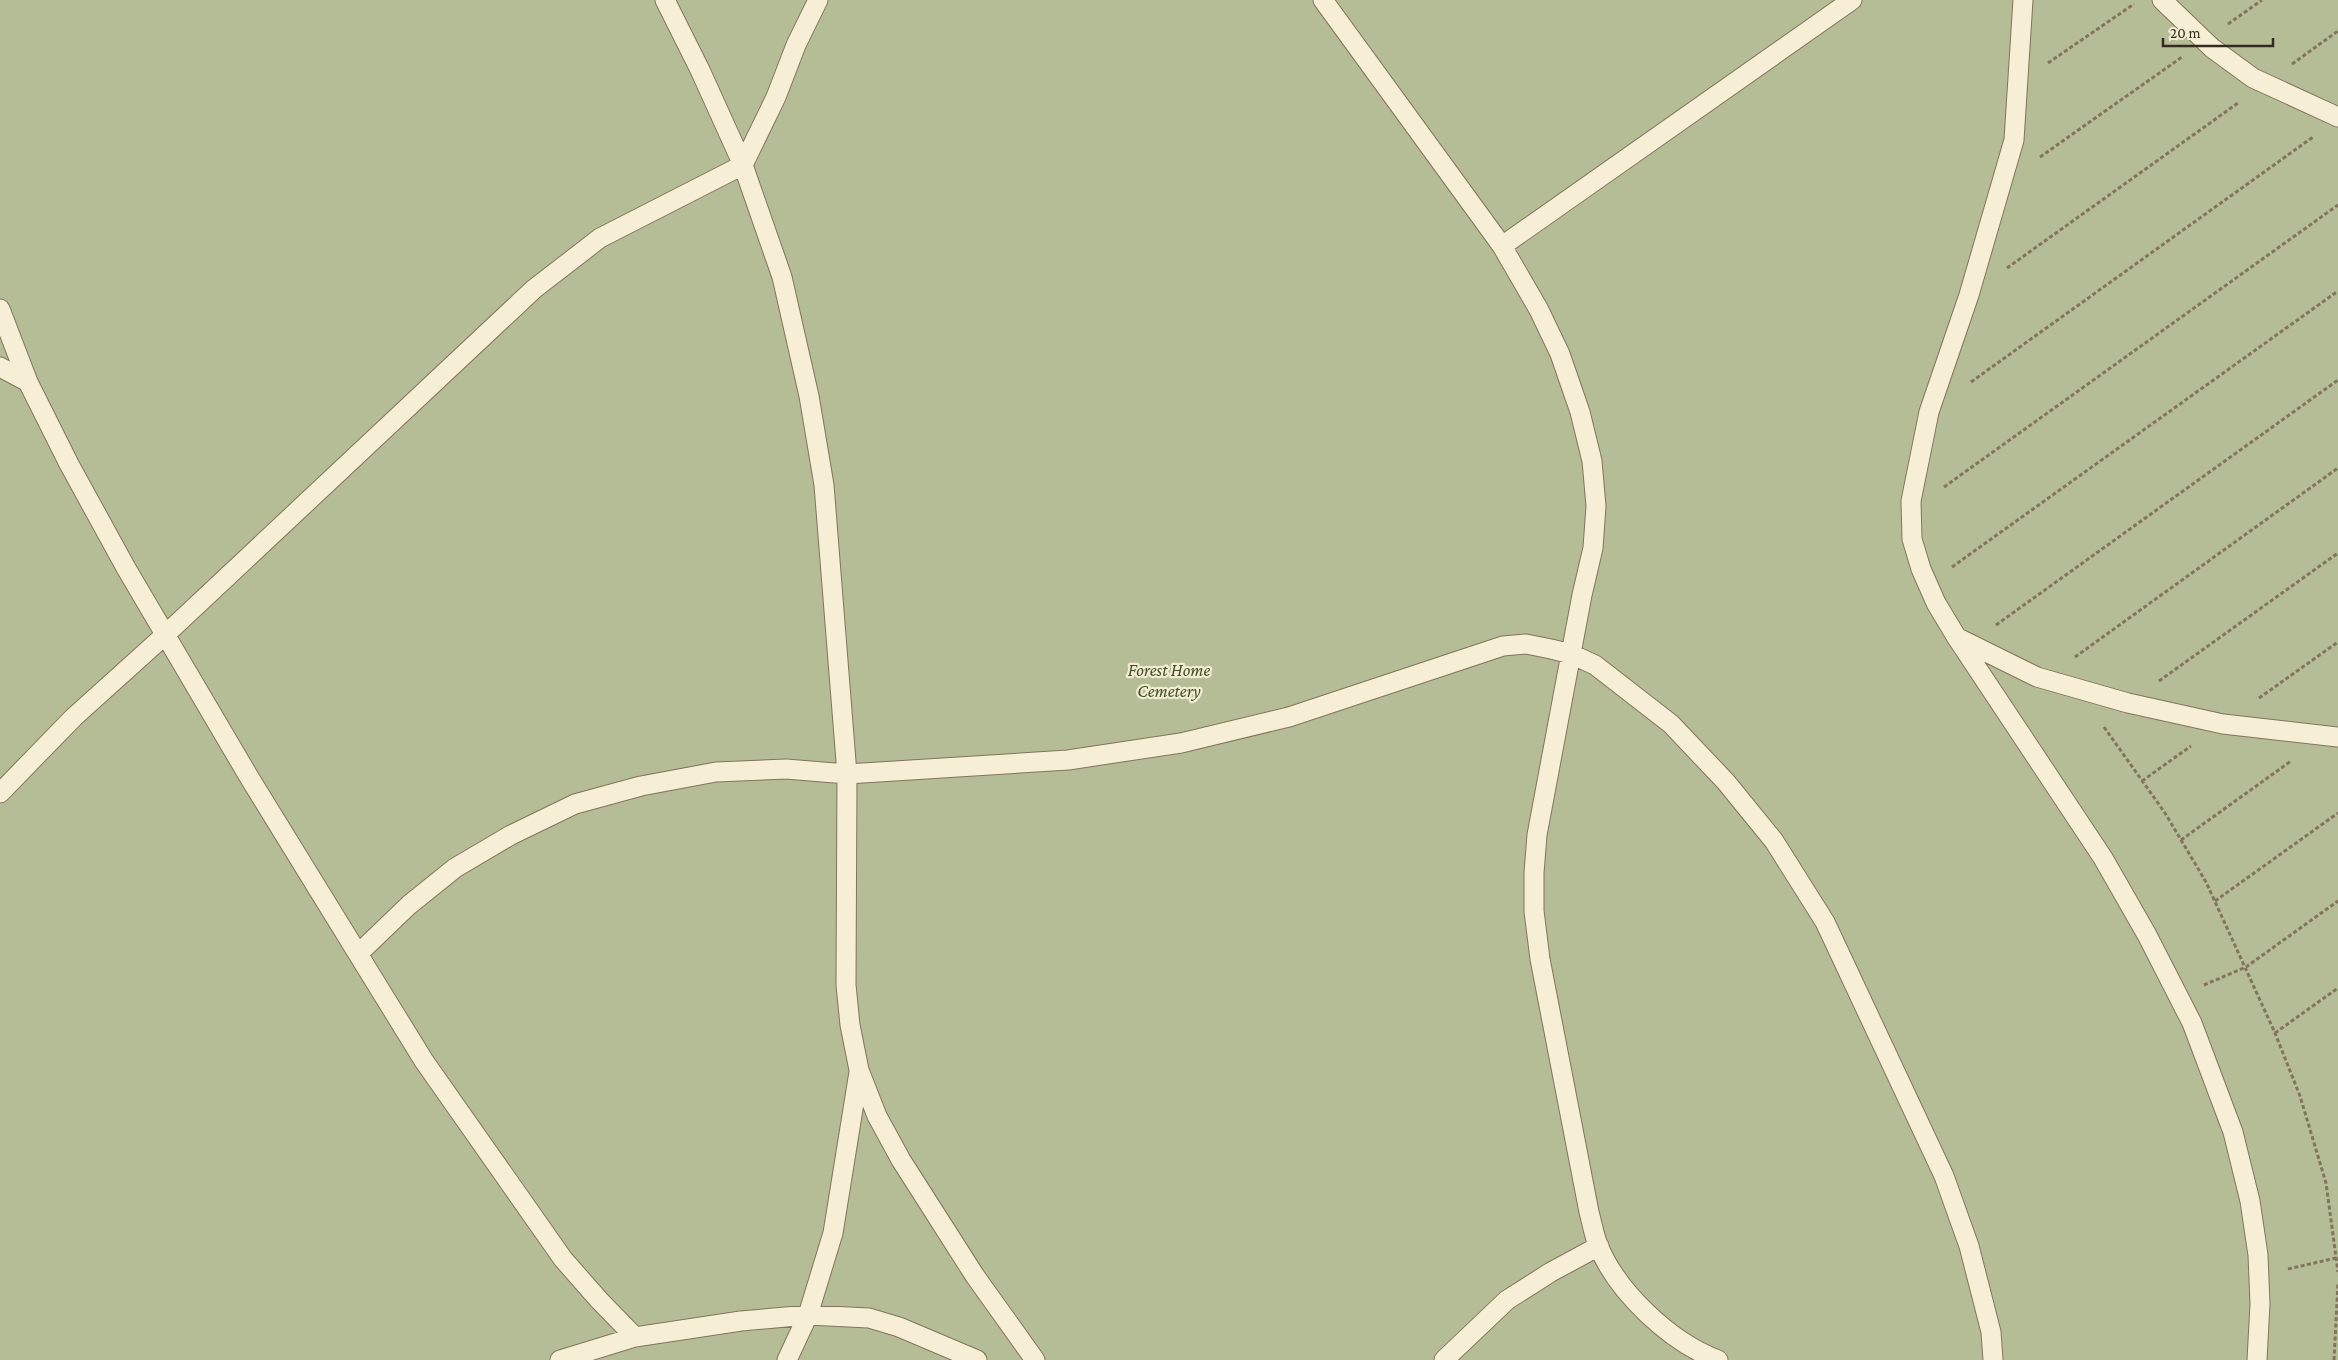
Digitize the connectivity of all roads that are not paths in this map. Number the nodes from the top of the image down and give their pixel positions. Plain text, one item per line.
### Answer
1 (665, 0) edge
2 (818, 0) edge
3 (1323, 0) edge
4 (1852, 0) edge
5 (2024, 0) edge
6 (2162, 0) edge
7 (2338, 117) edge
8 (743, 165) junction
9 (1502, 246) junction
10 (0, 309) edge
11 (0, 367) edge
12 (28, 382) junction
13 (165, 635) junction
14 (1963, 641) junction
15 (1571, 654) junction
16 (2332, 736) edge
17 (848, 774) junction
18 (0, 793) edge
19 (358, 954) junction
20 (859, 1070) junction
21 (1599, 1246) junction
22 (808, 1315) junction
23 (635, 1337) junction
24 (560, 1360) edge
25 (788, 1360) edge
26 (977, 1360) edge
27 (1035, 1360) edge
28 (1444, 1360) edge
29 (1718, 1360) edge
30 (1993, 1360) edge
31 (2257, 1360) edge

1 - 8 lane
2 - 8 lane
3 - 9 lane
4 - 9 lane
5 - 14 lane
6 - 7 lane
8 - 13 lane
8 - 17 lane
9 - 15 lane
10 - 12 lane
11 - 12 lane
12 - 13 lane
13 - 18 lane
13 - 19 lane
14 - 16 lane
14 - 31 lane
15 - 17 lane
15 - 21 lane
15 - 30 lane
17 - 19 lane
17 - 20 lane
19 - 23 lane
20 - 22 lane
20 - 27 lane
21 - 28 lane
21 - 29 lane
22 - 23 lane
22 - 25 lane
22 - 26 lane
23 - 24 lane

